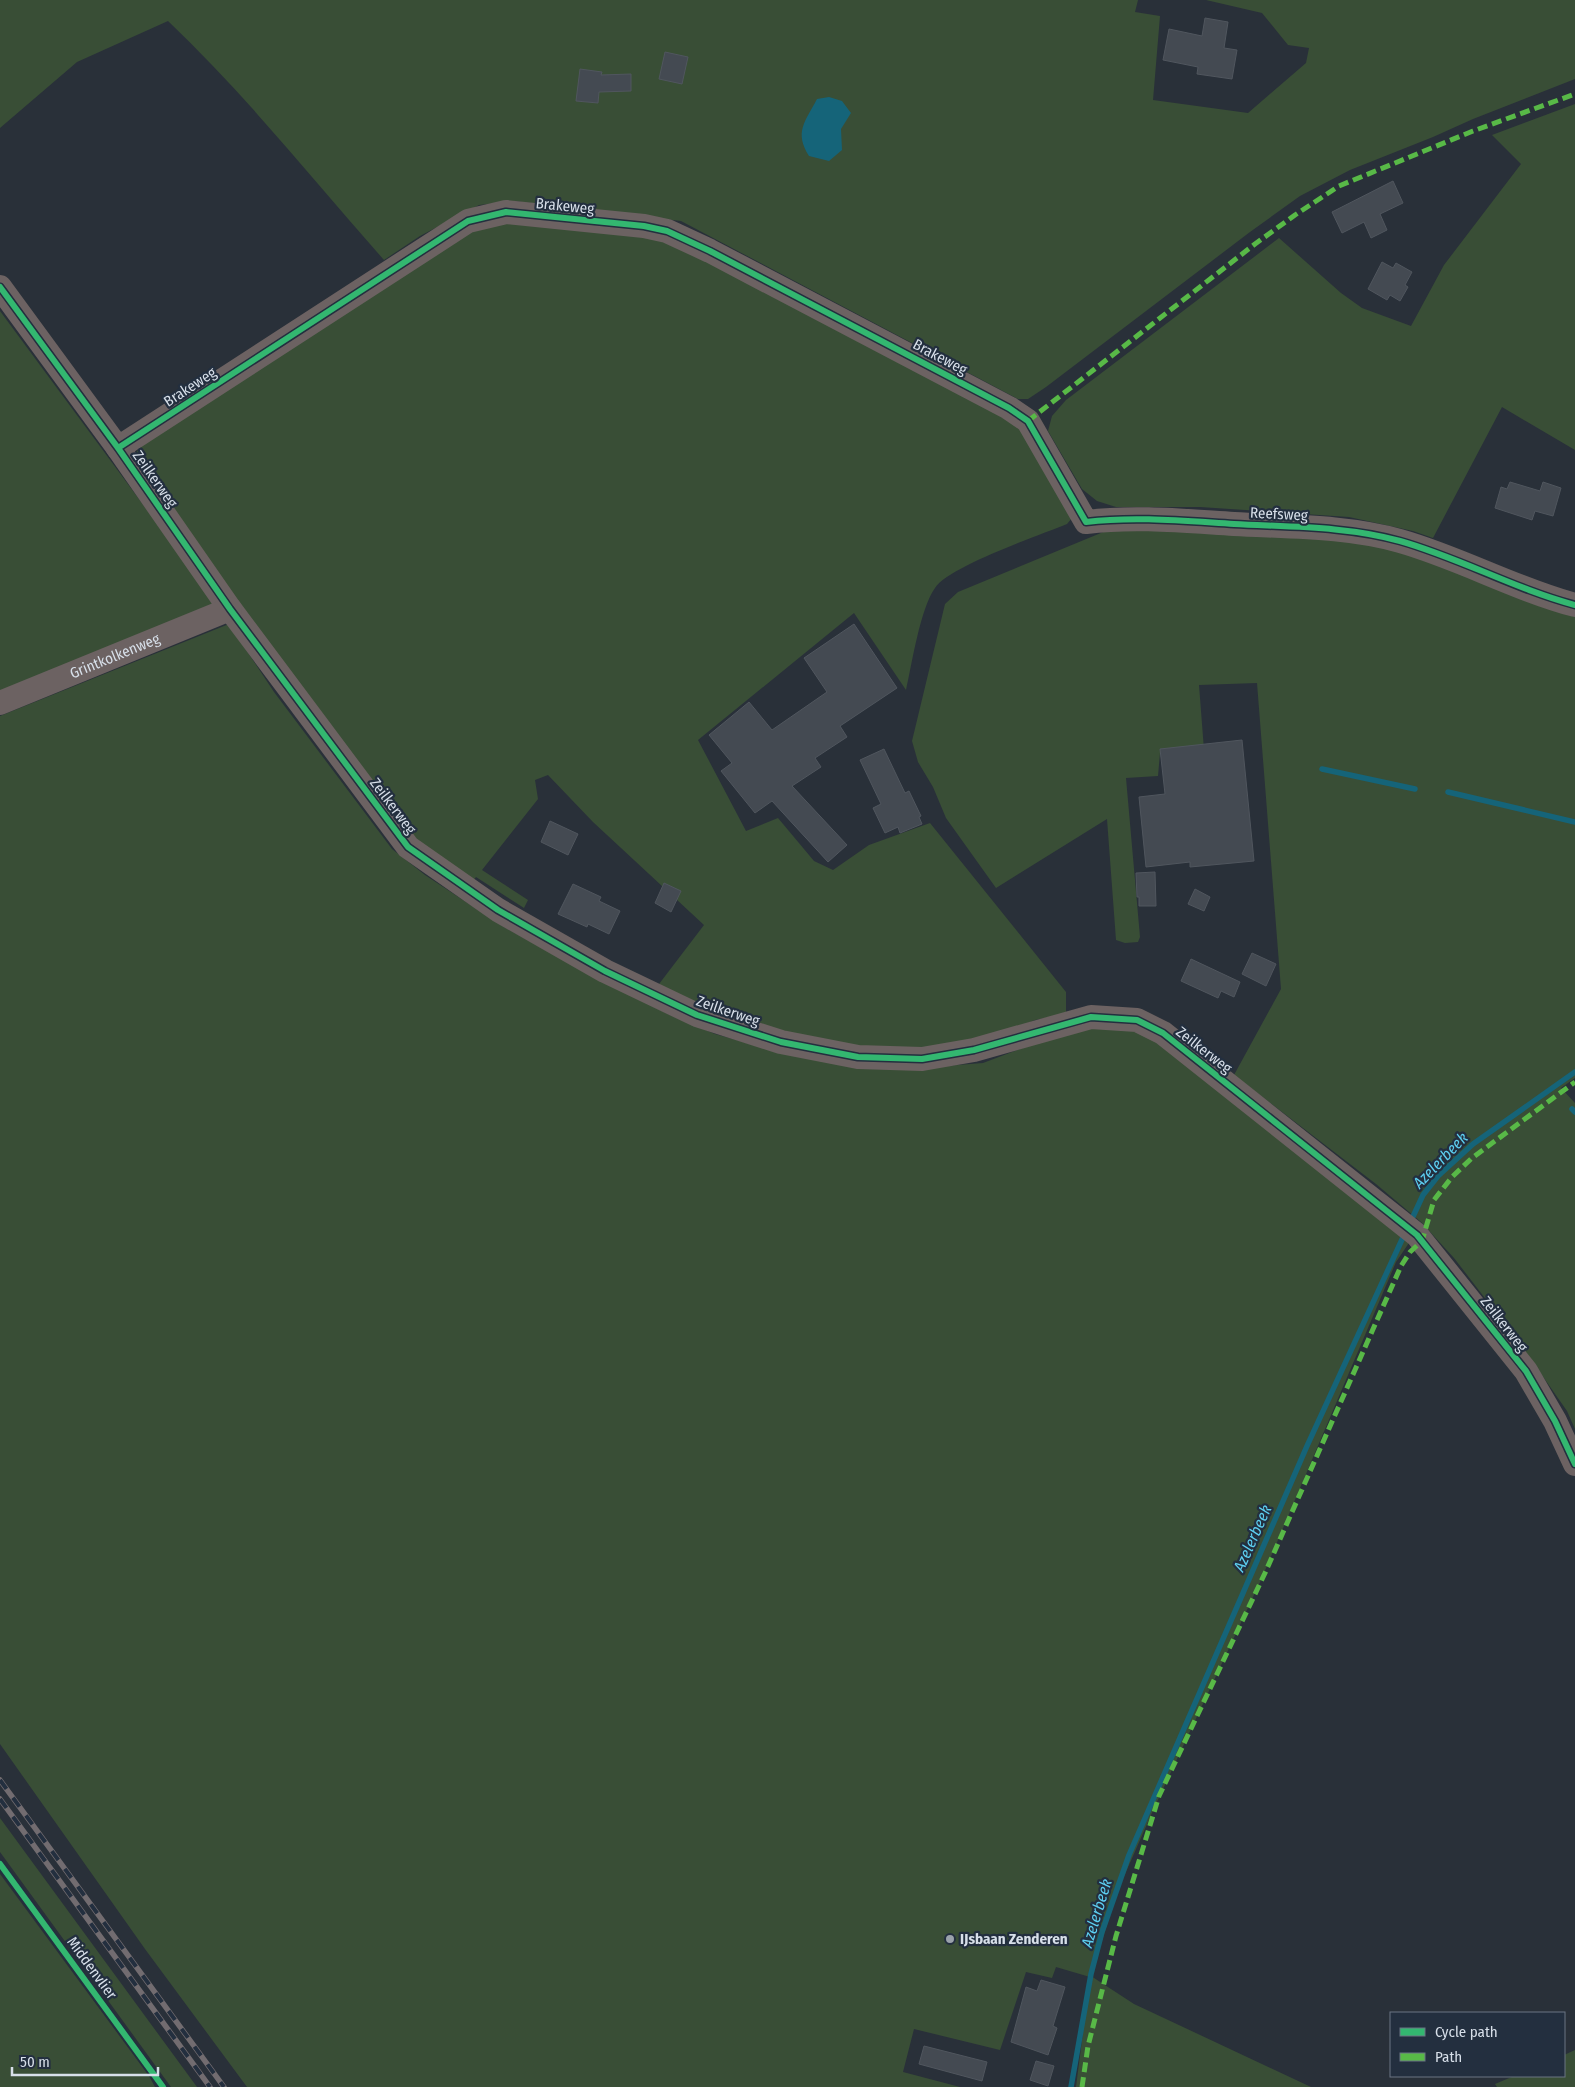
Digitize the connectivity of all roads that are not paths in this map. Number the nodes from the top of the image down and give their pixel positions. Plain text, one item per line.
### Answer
1 (0, 287) edge
2 (1028, 421) joint
3 (118, 448) junction
4 (1575, 605) edge
5 (230, 609) junction
6 (0, 703) edge
7 (1575, 1464) edge

1 - 3 street, Zeilkerweg
2 - 3 street, Brakeweg
2 - 4 street, Reefsweg
3 - 5 street, Zeilkerweg
5 - 6 street, Grintkolkenweg
5 - 7 street, Zeilkerweg

